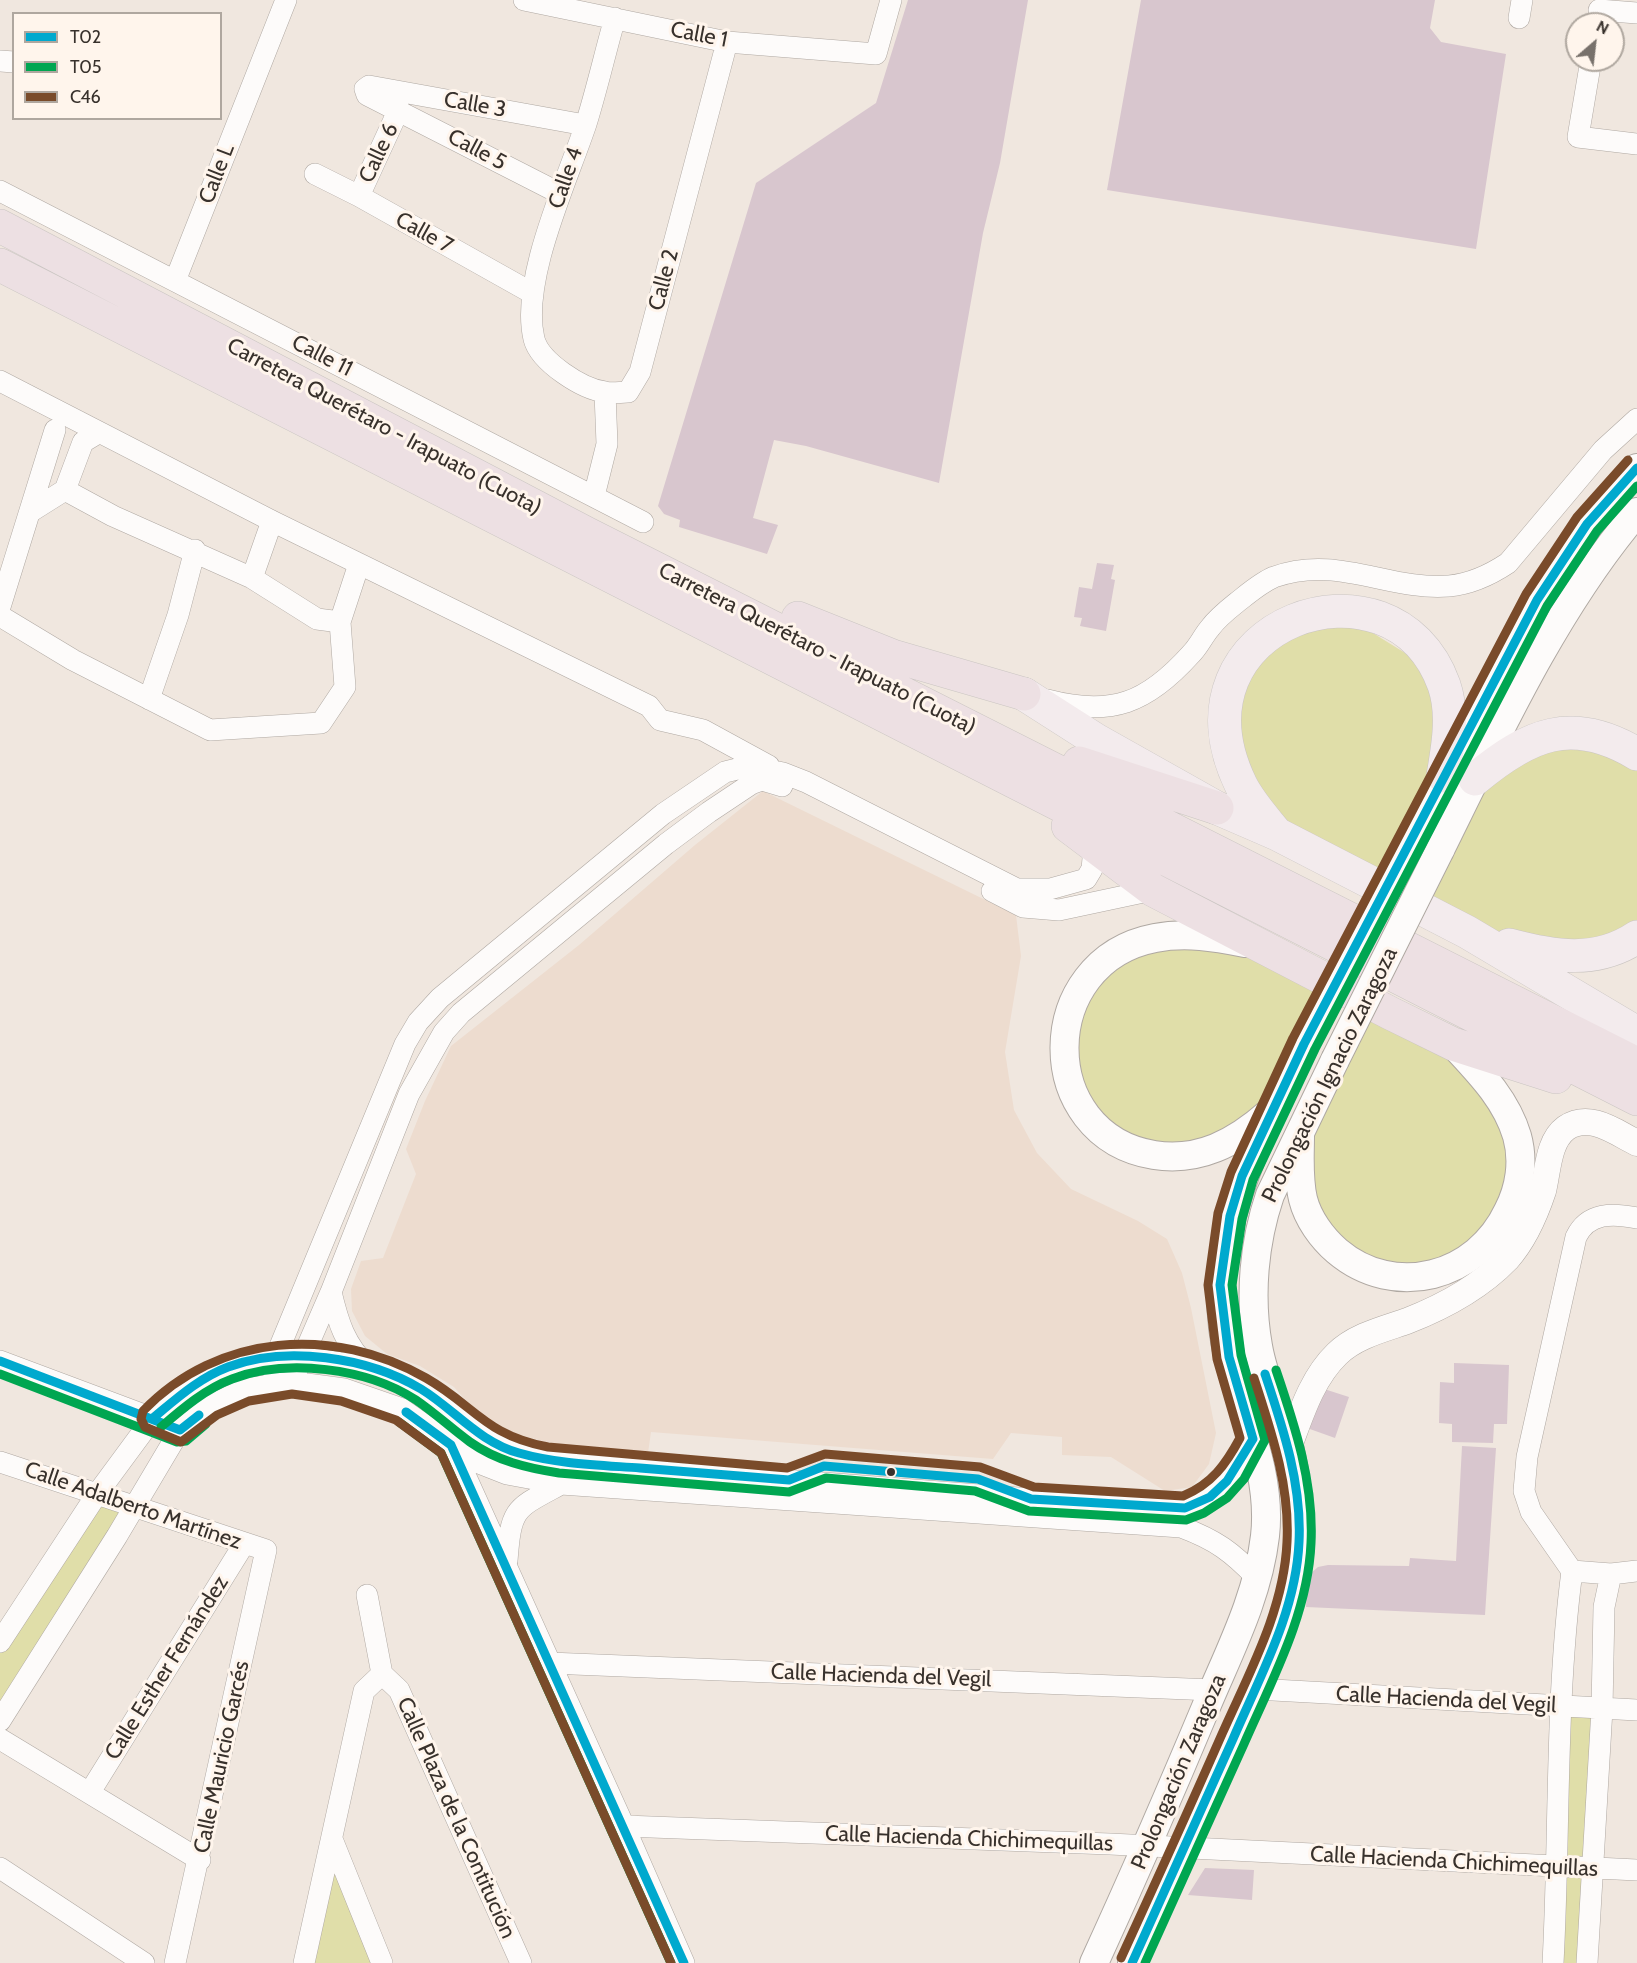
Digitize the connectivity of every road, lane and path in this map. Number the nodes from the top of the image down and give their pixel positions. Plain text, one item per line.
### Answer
1 (286, 0) edge
2 (524, 0) edge
3 (891, 0) edge
4 (1598, 11) edge
5 (1637, 13) edge
6 (615, 18) junction
7 (728, 42) junction
8 (1589, 72) edge
9 (365, 89) joint
10 (399, 110) junction
11 (585, 125) junction
12 (1637, 144) edge
13 (315, 174) dead end
14 (0, 190) edge
15 (559, 193) junction
16 (359, 196) junction
17 (0, 226) edge
18 (0, 265) edge
19 (176, 281) junction
20 (532, 293) junction
21 (0, 381) edge
22 (605, 393) junction
23 (1637, 419) edge
24 (56, 420) junction
25 (90, 438) junction
26 (1637, 468) edge
27 (65, 490) junction
28 (594, 496) junction
29 (30, 512) junction
30 (1637, 512) edge
31 (272, 521) junction
32 (643, 522) dead end
33 (586, 532) junction
34 (195, 550) junction
35 (359, 564) junction
36 (252, 578) junction
37 (0, 607) edge
38 (0, 616) edge
39 (340, 622) junction
40 (1024, 694) junction
41 (149, 699) junction
42 (974, 727) junction
43 (1637, 754) edge
44 (783, 773) junction
45 (1459, 777) junction
46 (1022, 788) junction
47 (799, 790) junction
48 (1217, 808) junction
49 (1277, 834) junction
50 (1094, 848) junction
51 (1153, 890) junction
52 (1467, 932) junction
53 (1637, 937) edge
54 (1267, 948) junction
55 (1637, 1033) edge
56 (1453, 1044) junction
57 (1637, 1064) edge
58 (1637, 1099) edge
59 (1637, 1105) edge
60 (1272, 1110) junction
61 (1300, 1127) junction
62 (1637, 1143) edge
63 (1637, 1218) edge
64 (331, 1292) junction
65 (275, 1357) junction
66 (303, 1357) junction
67 (0, 1361) edge
68 (368, 1367) junction
69 (292, 1382) junction
70 (264, 1387) junction
71 (153, 1418) junction
72 (180, 1430) junction
73 (1253, 1438) junction
74 (451, 1445) junction
75 (1289, 1446) junction
76 (0, 1462) edge
77 (561, 1484) junction
78 (97, 1494) junction
79 (135, 1506) junction
80 (1142, 1514) junction
81 (244, 1544) junction
82 (266, 1550) joint
83 (507, 1564) junction
84 (1572, 1571) junction
85 (1637, 1571) edge
86 (1611, 1575) junction
87 (1257, 1578) junction
88 (367, 1596) dead end
89 (0, 1642) edge
90 (549, 1663) junction
91 (382, 1674) junction
92 (1255, 1689) junction
93 (1213, 1690) junction
94 (1560, 1707) junction
95 (1602, 1708) junction
96 (1637, 1710) edge
97 (0, 1721) edge
98 (0, 1739) edge
99 (90, 1792) junction
100 (624, 1826) junction
101 (332, 1839) junction
102 (1148, 1845) junction
103 (1184, 1849) junction
104 (200, 1860) junction
105 (1558, 1866) junction
106 (0, 1868) edge
107 (1592, 1868) junction
108 (1637, 1870) edge
109 (144, 1963) edge
110 (176, 1963) edge
111 (304, 1963) edge
112 (382, 1963) edge
113 (521, 1963) edge
114 (684, 1963) edge
115 (1094, 1963) edge
116 (1132, 1963) edge
117 (1553, 1963) edge
118 (1587, 1963) edge

1 - 19 street, Calle L
2 - 6 street, Calle 1
3 - 7 street, Calle 1
4 - 5 street
6 - 7 street, Calle 1
6 - 11 street, Calle 4
7 - 22 street, Calle 2
8 - 12 street
9 - 10 street, Calle 5
9 - 11 street, Calle 3
10 - 15 street, Calle 5
10 - 16 street, Calle 6
11 - 15 street, Calle 4
13 - 16 street, Calle 7
14 - 19 street, Calle 11
15 - 20 street, Calle 4
16 - 20 street, Calle 7
17 - 33 highway, Carretera Querétaro - Irapuato (Cuota)
18 - 46 highway, Carretera Querétaro - Irapuato (Cuota)
19 - 28 street, Calle 11
20 - 22 street, Calle 4
21 - 24 street
22 - 28 street
23 - 40 street
24 - 25 street
24 - 29 street
25 - 27 street
25 - 31 street
26 - 45 main road, Prolongación Ignacio Zaragoza
27 - 29 street
27 - 34 street
28 - 32 street, Calle 11
29 - 37 street
30 - 45 main road, Prolongación Ignacio Zaragoza
31 - 35 street
31 - 36 street
33 - 40 highway
33 - 42 highway, Carretera Querétaro - Irapuato (Cuota)
34 - 36 street
34 - 41 street
35 - 39 street
35 - 44 street
36 - 39 street
38 - 41 street
39 - 41 street
40 - 48 main road
42 - 48 highway
42 - 57 highway, Carretera Querétaro - Irapuato (Cuota)
43 - 45 main road
44 - 47 street
44 - 50 street
44 - 65 street
45 - 49 main road
45 - 60 main road, Prolongación Ignacio Zaragoza, bridge
45 - 61 main road, Prolongación Ignacio Zaragoza, bridge
46 - 50 highway
46 - 58 highway, Carretera Querétaro - Irapuato (Cuota)
47 - 51 street
47 - 64 street
48 - 49 main road
49 - 52 main road
50 - 51 highway
51 - 54 highway
52 - 53 main road
52 - 55 main road
54 - 56 highway
54 - 60 main road
56 - 59 highway
56 - 61 main road
60 - 73 main road, Prolongación Ignacio Zaragoza
61 - 75 main road, Prolongación Ignacio Zaragoza
62 - 75 street
63 - 84 street
64 - 66 street
64 - 68 street
65 - 66 street
65 - 70 street
65 - 71 street
66 - 68 street
66 - 69 street
67 - 71 street
68 - 80 street
69 - 70 street
69 - 74 street
70 - 72 street
71 - 72 street
71 - 78 street
72 - 79 street
73 - 80 street
73 - 87 main road, Prolongación Ignacio Zaragoza
74 - 77 street
74 - 83 street
75 - 92 main road, Prolongación Ignacio Zaragoza
76 - 78 street, Calle Adalberto Martínez
77 - 80 street
77 - 83 street
78 - 79 street, Calle Adalberto Martínez
78 - 89 street
79 - 81 street, Calle Adalberto Martínez
79 - 97 street
80 - 87 street
81 - 82 street, Calle Adalberto Martínez
81 - 99 street, Calle Esther Fernández
82 - 104 street, Calle Mauricio Garcés
83 - 90 street
84 - 86 street
84 - 94 street
85 - 86 street
86 - 95 street
87 - 93 main road, Prolongación Zaragoza
88 - 91 street
90 - 93 street, Calle Hacienda del Vegil
90 - 100 street
91 - 101 street, Calle Plaza de la Contitución
91 - 113 street, Calle Plaza de la Contitución
92 - 94 street, Calle Hacienda del Vegil
92 - 103 main road, Prolongación Zaragoza
93 - 102 main road, Prolongación Zaragoza
94 - 95 street, Calle Hacienda del Vegil
94 - 105 street
95 - 96 street, Calle Hacienda del Vegil
95 - 107 street
98 - 99 street
99 - 104 street
100 - 102 street, Calle Hacienda Chichimequillas
100 - 114 street
101 - 111 street, Calle Plaza de la Contitución
101 - 112 street
102 - 103 street, Calle Hacienda Chichimequillas
102 - 115 main road, Prolongación Zaragoza
103 - 105 street, Calle Hacienda Chichimequillas
103 - 116 main road, Prolongación Zaragoza
104 - 110 street, Calle Mauricio Garcés
105 - 107 street, Calle Hacienda Chichimequillas
105 - 117 street
106 - 109 street
107 - 108 street, Calle Hacienda Chichimequillas
107 - 118 street

